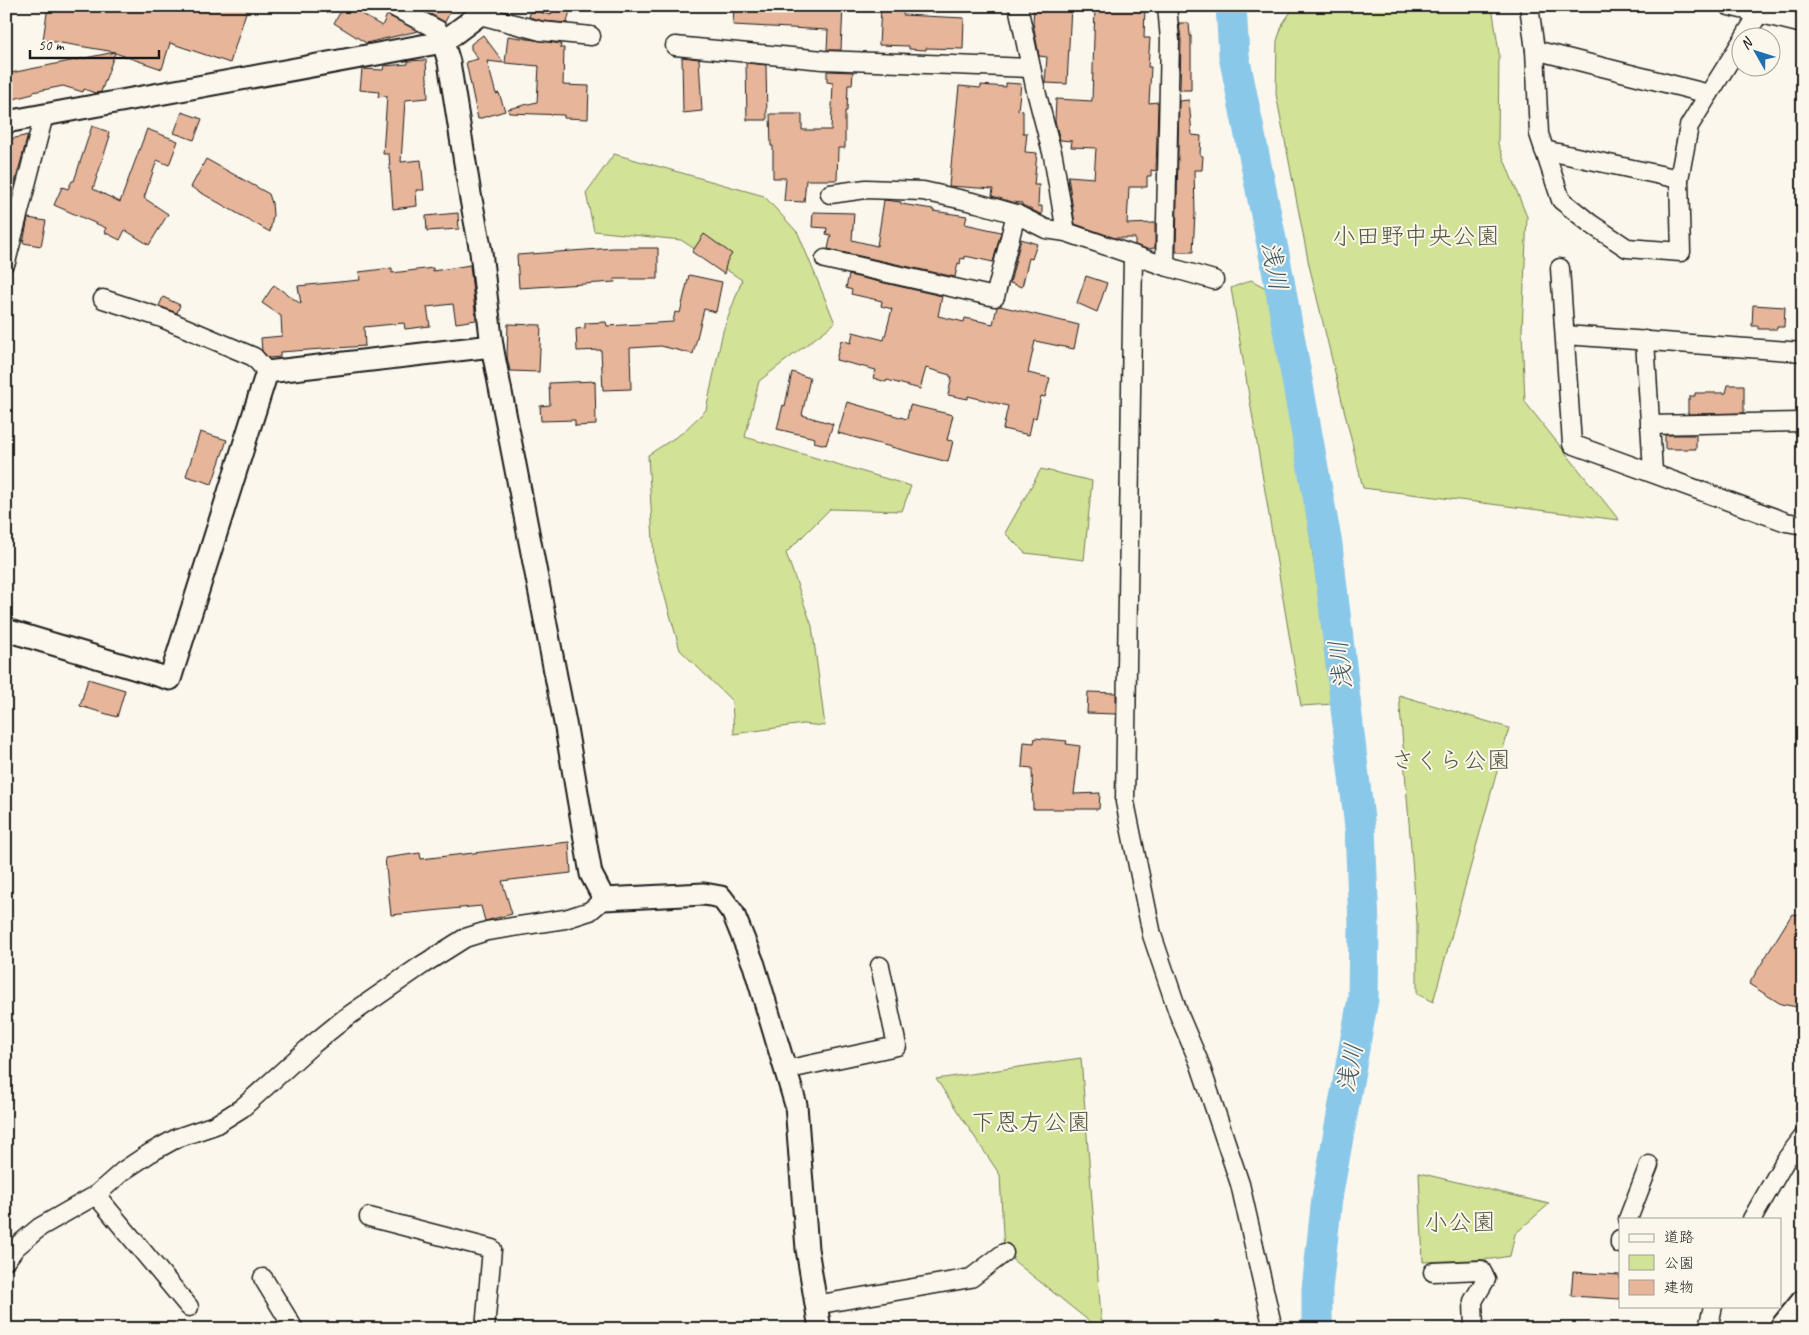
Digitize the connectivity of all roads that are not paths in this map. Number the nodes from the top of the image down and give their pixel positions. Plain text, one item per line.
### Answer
1 (392, 6) edge
2 (1018, 6) edge
3 (1167, 6) edge
4 (1529, 6) edge
5 (1729, 6) edge
6 (486, 11) edge
7 (1759, 13) junction
8 (1803, 24) edge
9 (1750, 28) edge
10 (591, 36) dead end
11 (443, 42) junction
12 (675, 46) dead end
13 (1535, 50) junction
14 (1732, 57) edge
15 (1031, 68) junction
16 (1709, 94) junction
17 (44, 115) junction
18 (6, 122) edge
19 (1544, 150) junction
20 (1679, 180) junction
21 (830, 194) dead end
22 (1016, 214) junction
23 (1066, 232) junction
24 (1133, 255) junction
25 (825, 259) dead end
26 (6, 262) edge
27 (1166, 266) junction
28 (1560, 268) dead end
29 (1214, 280) dead end
30 (102, 299) dead end
31 (1565, 335) junction
32 (1645, 340) junction
33 (492, 346) junction
34 (1803, 352) edge
35 (267, 372) junction
36 (1803, 422) edge
37 (1650, 425) junction
38 (1653, 472) junction
39 (1803, 525) edge
40 (6, 630) edge
41 (604, 899) junction
42 (880, 966) dead end
43 (785, 1070) junction
44 (1803, 1138) edge
45 (1649, 1165) dead end
46 (96, 1194) junction
47 (369, 1217) dead end
48 (1628, 1218) edge
49 (1753, 1218) edge
50 (1004, 1252) dead end
51 (6, 1260) edge
52 (1433, 1272) dead end
53 (264, 1278) dead end
54 (1803, 1303) edge
55 (815, 1305) junction
56 (189, 1306) dead end
57 (1713, 1308) edge
58 (294, 1329) edge
59 (485, 1329) edge
60 (820, 1329) edge
61 (1273, 1329) edge
62 (1474, 1329) edge
63 (1708, 1329) edge
64 (1782, 1329) edge

1 - 11 street
2 - 15 street
3 - 27 street
4 - 13 street
5 - 7 street
6 - 10 street
6 - 11 street
7 - 8 street
7 - 9 street
11 - 17 street
11 - 33 street
12 - 15 street
13 - 16 street
13 - 19 street
14 - 16 street
15 - 23 street
16 - 20 street
17 - 18 street
17 - 26 street
19 - 20 street
19 - 20 street
21 - 22 street
22 - 23 street
22 - 25 street
23 - 24 street
24 - 27 street
24 - 61 street
27 - 29 street
28 - 31 street
30 - 35 street
31 - 32 street
31 - 38 street
32 - 34 street
32 - 37 street
33 - 35 street
33 - 41 street
35 - 40 street
36 - 37 street
37 - 38 street
38 - 39 street
41 - 43 street
41 - 46 street
42 - 43 street
43 - 55 street
44 - 49 street
45 - 48 street
46 - 51 street
46 - 56 street
47 - 59 street
50 - 55 street
52 - 62 street
53 - 58 street
54 - 64 main road
55 - 60 street
57 - 63 street

